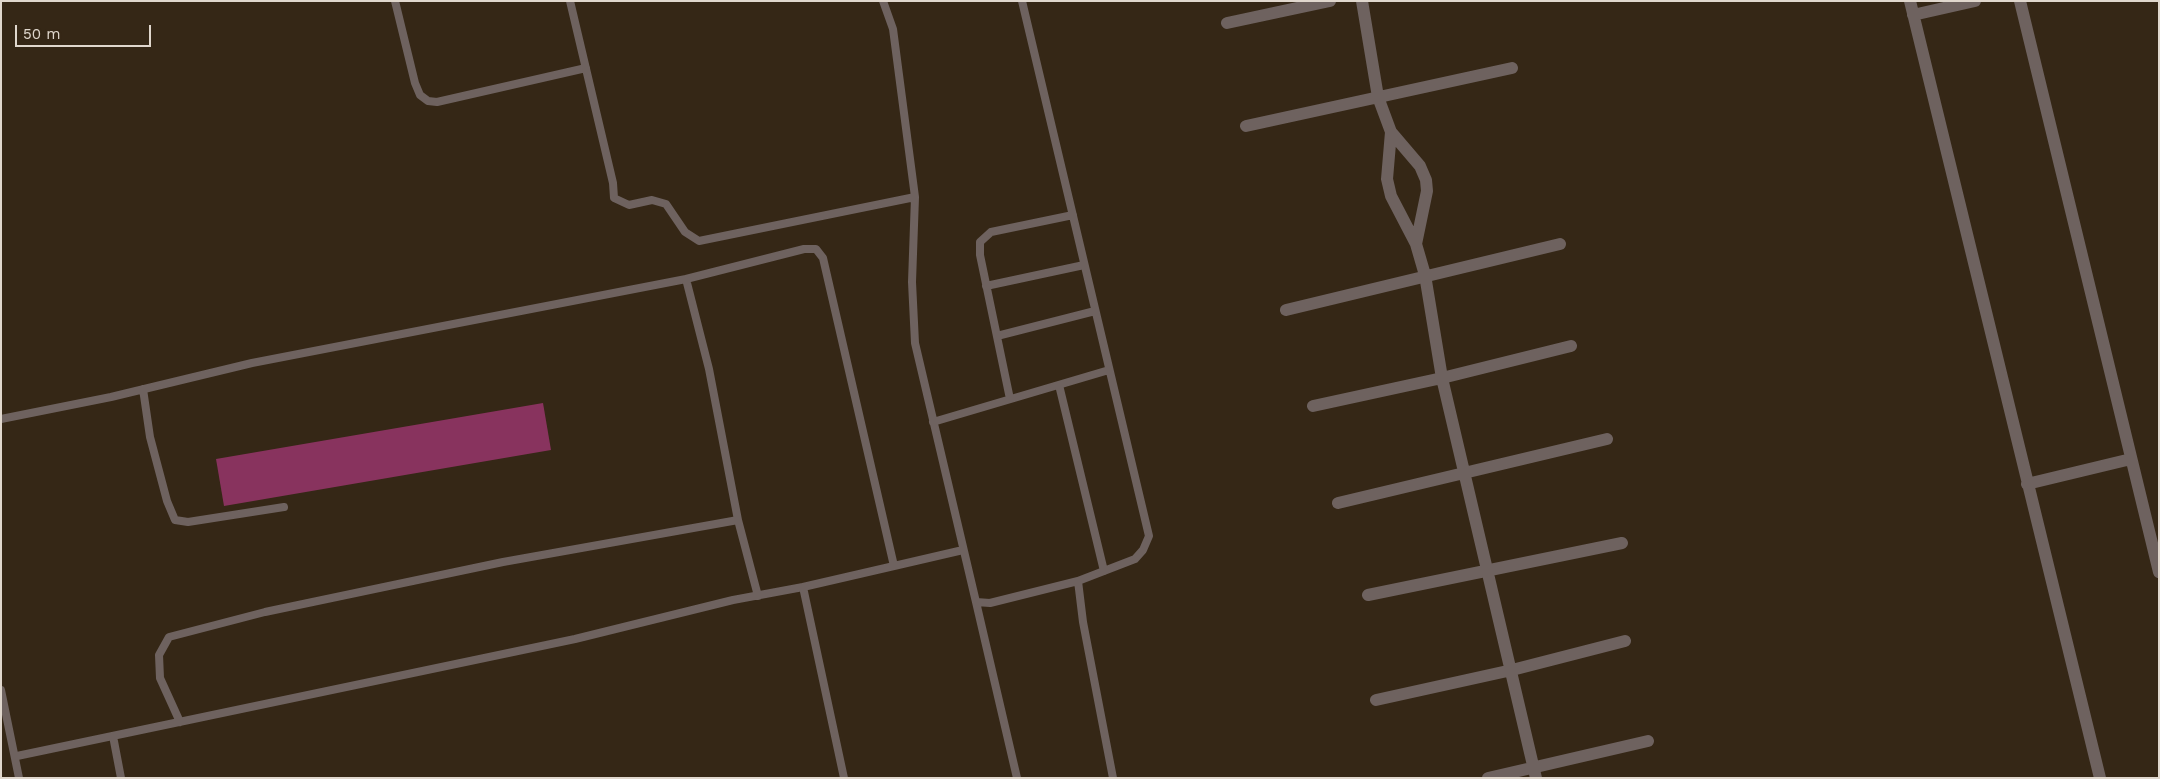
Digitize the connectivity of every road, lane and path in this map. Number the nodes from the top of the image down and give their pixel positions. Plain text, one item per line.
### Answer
1 (395, 1) edge
2 (570, 1) edge
3 (883, 1) edge
4 (1022, 1) edge
5 (1330, 1) edge
6 (1362, 1) edge
7 (1910, 1) edge
8 (1975, 1) edge
9 (2020, 1) edge
10 (1913, 15) junction
11 (1227, 23) dead end
12 (586, 68) junction
13 (1512, 68) dead end
14 (1378, 97) junction
15 (1246, 126) dead end
16 (1391, 132) junction
17 (915, 197) junction
18 (1073, 215) junction
19 (1416, 244) junction
20 (1560, 244) dead end
21 (1084, 265) junction
22 (1425, 275) junction
23 (686, 279) junction
24 (986, 286) junction
25 (1286, 310) dead end
26 (1096, 312) junction
27 (997, 336) junction
28 (1571, 346) dead end
29 (1109, 370) junction
30 (1442, 378) junction
31 (1059, 385) junction
32 (143, 389) junction
33 (1010, 400) junction
34 (1313, 406) dead end
35 (1, 419) edge
36 (933, 422) junction
37 (1607, 439) dead end
38 (2131, 459) junction
39 (1465, 472) junction
40 (2028, 484) junction
41 (1338, 503) dead end
42 (284, 506) dead end
43 (738, 520) junction
44 (1622, 543) dead end
45 (963, 550) junction
46 (894, 566) junction
47 (1488, 569) junction
48 (1104, 571) junction
49 (2159, 572) edge
50 (1078, 581) junction
51 (803, 587) junction
52 (1368, 595) dead end
53 (758, 596) junction
54 (976, 602) junction
55 (1625, 641) dead end
56 (1512, 670) junction
57 (1, 690) edge
58 (1376, 700) dead end
59 (180, 722) junction
60 (113, 736) junction
61 (1648, 741) dead end
62 (16, 756) junction
63 (1535, 773) edge
64 (20, 778) edge
65 (121, 778) edge
66 (844, 778) edge
67 (1017, 778) edge
68 (1113, 778) edge
69 (1488, 778) edge
70 (2100, 778) edge

1 - 12 lane
2 - 12 lane
3 - 17 lane
4 - 18 lane
5 - 11 street
6 - 14 street
7 - 10 street
8 - 10 street
9 - 38 street
10 - 40 street
12 - 17 lane
13 - 14 street
14 - 15 street
14 - 16 street
16 - 19 street
16 - 19 street
17 - 36 lane
18 - 21 lane
18 - 24 lane
19 - 22 street
20 - 22 street
21 - 24 lane
21 - 26 lane
22 - 25 street
22 - 30 street
23 - 32 lane
23 - 43 lane
23 - 46 lane
24 - 27 lane
26 - 27 lane
26 - 29 lane
27 - 33 lane
28 - 30 street
29 - 31 lane
29 - 48 lane
30 - 34 street
30 - 39 street
31 - 33 lane
31 - 48 lane
32 - 35 lane
32 - 42 lane
33 - 36 lane
36 - 45 lane
37 - 39 street
38 - 40 street
38 - 49 street
39 - 41 street
39 - 47 street
40 - 70 street
43 - 53 lane
43 - 59 lane
44 - 47 street
45 - 46 lane
45 - 54 lane
46 - 51 lane
47 - 52 street
47 - 56 street
48 - 50 lane
50 - 54 lane
50 - 68 lane
51 - 53 lane
51 - 66 lane
53 - 59 lane
54 - 67 lane
55 - 56 street
56 - 58 street
56 - 63 street
57 - 62 lane
59 - 60 lane
60 - 62 lane
60 - 65 lane
61 - 63 street
62 - 64 lane
63 - 69 street

